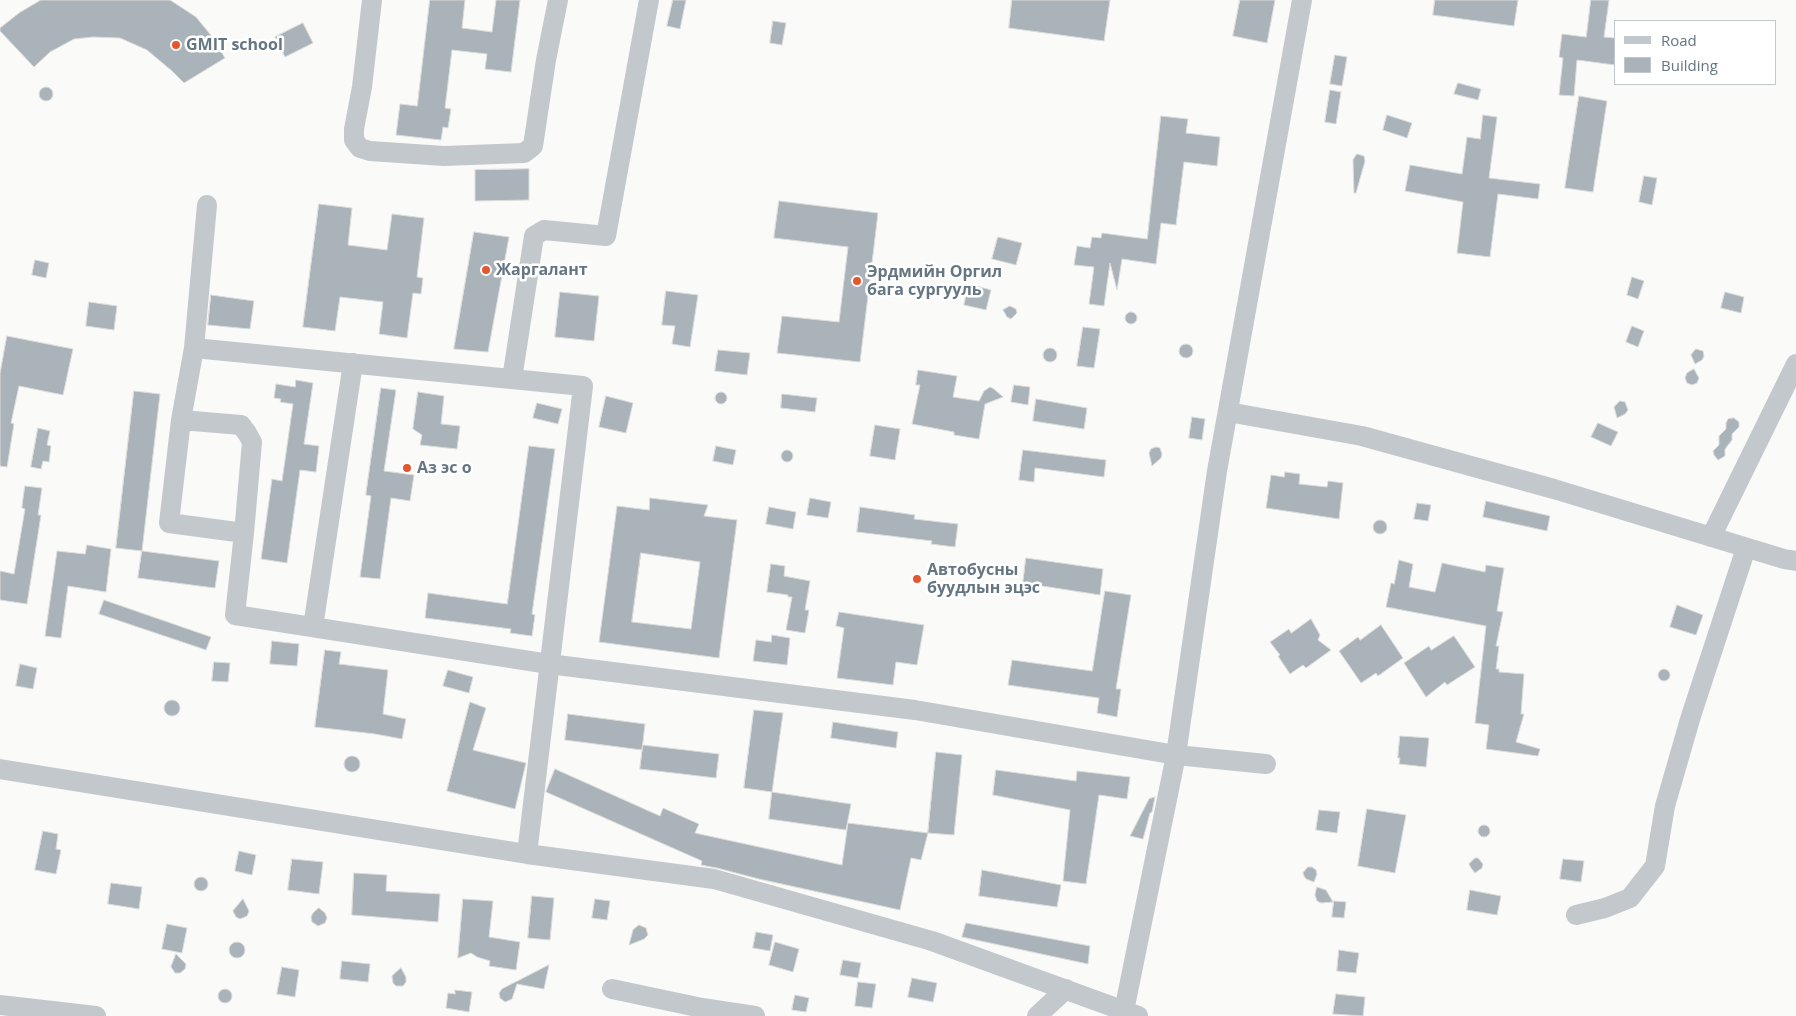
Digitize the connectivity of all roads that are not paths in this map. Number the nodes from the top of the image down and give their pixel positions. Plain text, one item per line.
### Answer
1 (372, 0) edge
2 (558, 0) edge
3 (649, 0) edge
4 (1302, 0) edge
5 (207, 206) dead end
6 (194, 348) junction
7 (353, 363) junction
8 (1796, 364) edge
9 (512, 379) junction
10 (1228, 412) junction
11 (181, 420) junction
12 (244, 533) junction
13 (1711, 537) junction
14 (1746, 548) junction
15 (1796, 561) edge
16 (312, 627) junction
17 (549, 664) junction
18 (1176, 755) junction
19 (1266, 764) dead end
20 (0, 770) edge
21 (528, 854) junction
22 (1576, 915) dead end
23 (612, 989) dead end
24 (1066, 989) junction
25 (0, 1005) edge
26 (1131, 1013) edge
27 (96, 1016) edge
28 (755, 1016) edge
29 (1037, 1016) edge

1 - 2 street
3 - 9 street
4 - 10 street
5 - 6 street
6 - 7 street
6 - 11 street
7 - 9 street
7 - 16 street
8 - 13 street
9 - 17 street
10 - 13 street
10 - 18 street
11 - 12 street
11 - 12 street
12 - 16 street
13 - 14 street
14 - 15 street
14 - 22 street
16 - 17 street
17 - 18 street
17 - 21 street
18 - 19 street
18 - 26 street
20 - 21 street
21 - 24 street
23 - 28 street
24 - 26 street
24 - 29 street
25 - 27 street

